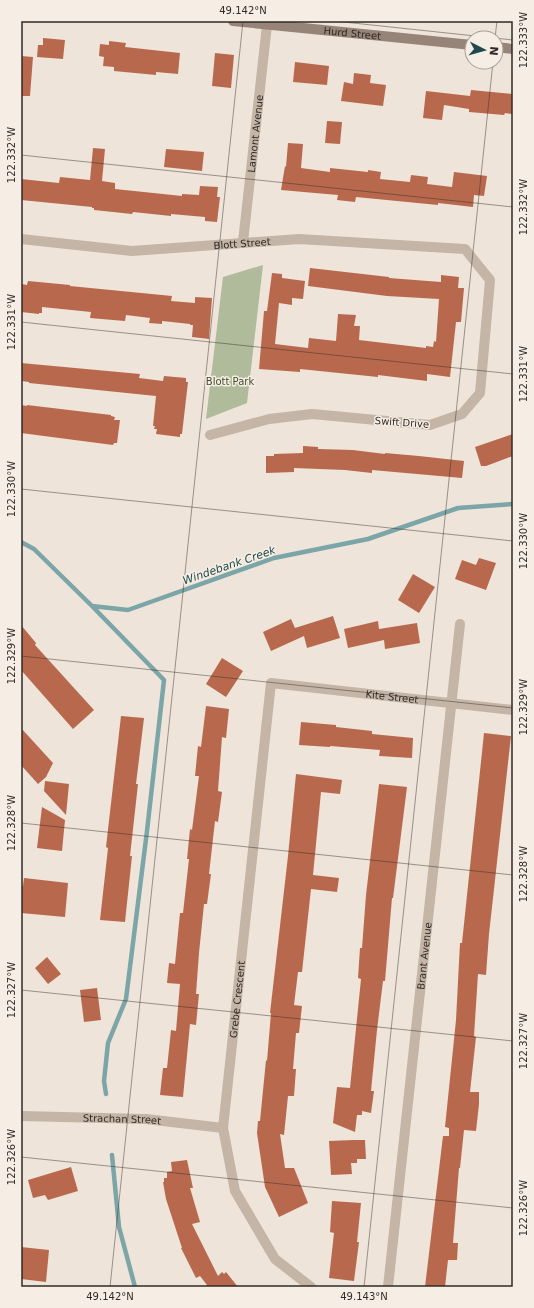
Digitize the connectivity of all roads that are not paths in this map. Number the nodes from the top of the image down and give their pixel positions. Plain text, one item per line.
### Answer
1 (233, 21) edge
2 (267, 25) junction
3 (464, 44) edge
4 (21, 239) edge
5 (243, 242) junction
6 (464, 249) joint
7 (210, 435) dead end
8 (460, 624) dead end
9 (271, 683) joint
10 (453, 703) junction
11 (513, 710) edge
12 (21, 1116) edge
13 (223, 1128) junction
14 (311, 1287) edge
15 (388, 1287) edge

1 - 2 street, Hurd Street
2 - 3 street, Hurd Street
2 - 5 street, Lamont Avenue
4 - 5 street, Blott Street
5 - 6 street, Blott Street
6 - 7 street, Swift Drive
8 - 10 street, Brant Avenue
9 - 10 street, Kite Street
9 - 13 street, Grebe Crescent
10 - 11 street, Kite Street
10 - 15 street, Brant Avenue
12 - 13 street, Strachan Street
13 - 14 street, Grebe Crescent

